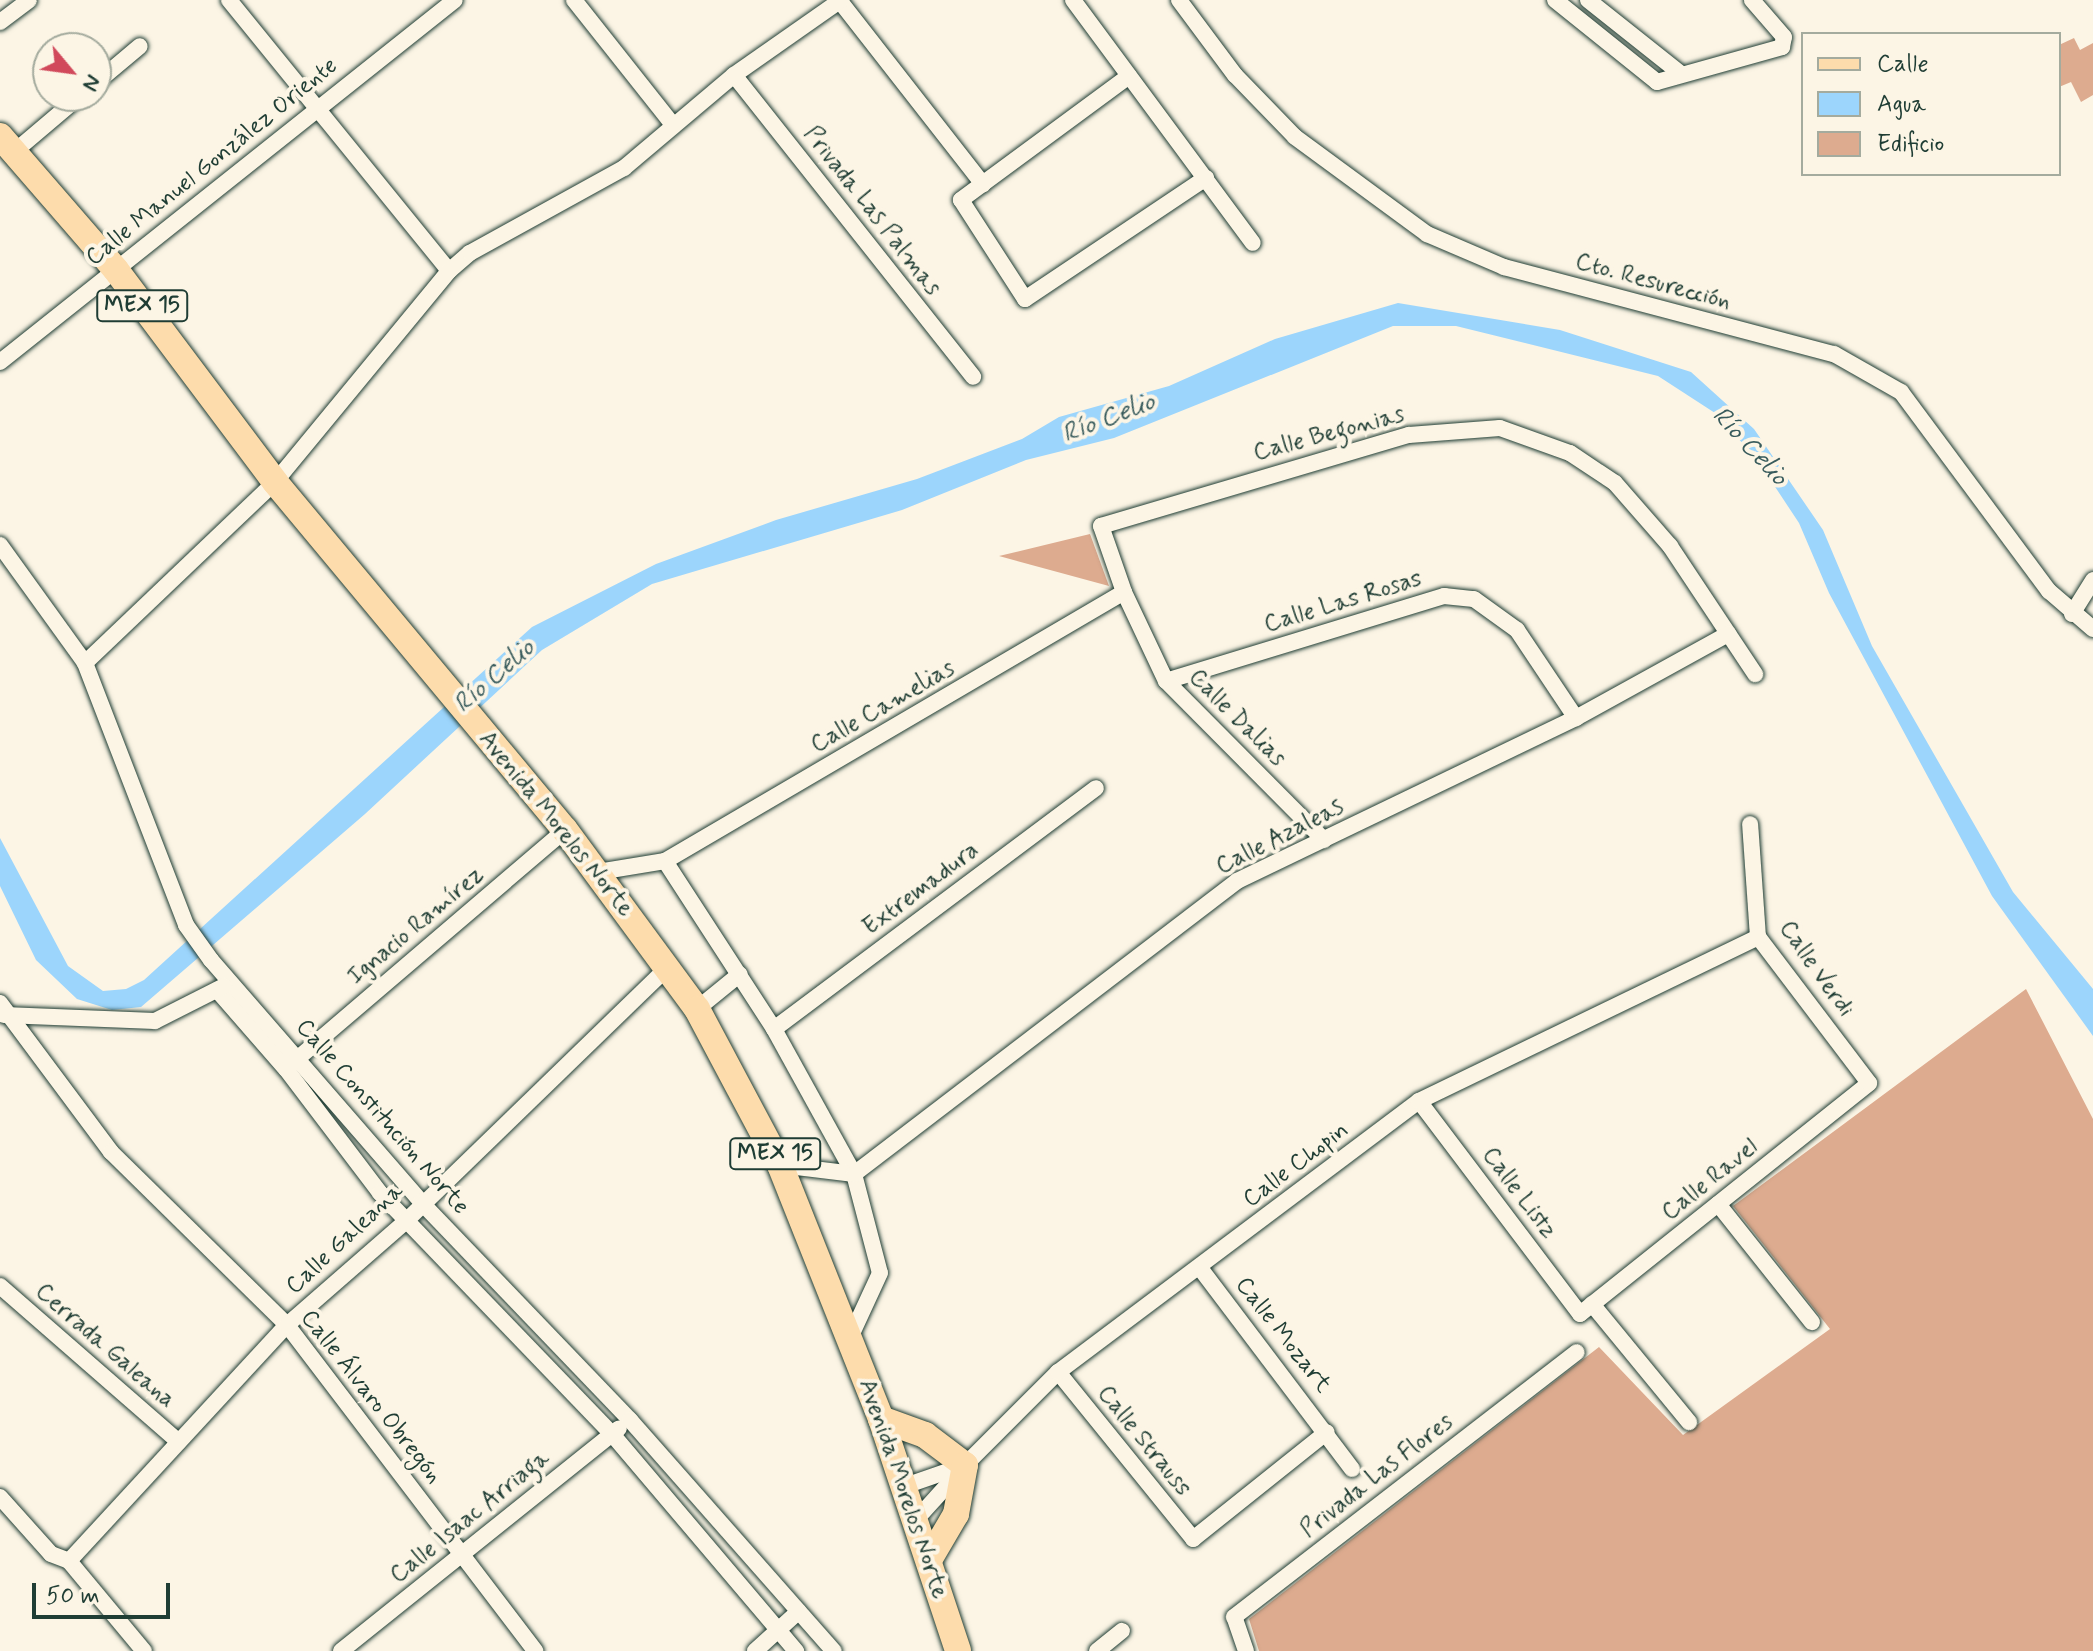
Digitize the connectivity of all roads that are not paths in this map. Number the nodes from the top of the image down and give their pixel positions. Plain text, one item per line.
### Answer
1 (29, 0) edge
2 (229, 0) edge
3 (455, 0) edge
4 (574, 0) edge
5 (840, 0) edge
6 (1073, 0) edge
7 (1179, 0) edge
8 (1555, 0) edge
9 (1588, 0) edge
10 (1752, 0) edge
11 (0, 22) edge
12 (140, 46) dead end
13 (112, 70) edge
14 (1681, 74) junction
15 (734, 75) junction
16 (1129, 76) junction
17 (314, 110) junction
18 (56, 112) edge
19 (673, 125) junction
20 (7, 144) edge
21 (1206, 178) junction
22 (983, 184) junction
23 (1253, 243) dead end
24 (116, 270) junction
25 (449, 271) junction
26 (0, 362) edge
27 (973, 377) dead end
28 (275, 482) junction
29 (1101, 526) joint
30 (0, 545) edge
31 (2093, 580) edge
32 (1124, 592) junction
33 (2072, 614) junction
34 (2093, 629) edge
35 (1728, 634) junction
36 (85, 663) junction
37 (1755, 674) dead end
38 (1166, 681) junction
39 (1576, 718) junction
40 (1096, 788) dead end
41 (1750, 824) dead end
42 (565, 830) junction
43 (1324, 840) junction
44 (665, 861) junction
45 (598, 872) junction
46 (1758, 937) junction
47 (669, 966) junction
48 (740, 974) junction
49 (233, 982) junction
50 (217, 990) junction
51 (697, 1009) junction
52 (3, 1011) edge
53 (774, 1029) junction
54 (292, 1064) junction
55 (1869, 1083) joint
56 (1419, 1101) junction
57 (780, 1165) junction
58 (854, 1174) junction
59 (421, 1202) junction
60 (1718, 1204) junction
61 (405, 1222) junction
62 (1200, 1268) junction
63 (0, 1286) edge
64 (1586, 1309) junction
65 (1812, 1322) dead end
66 (287, 1325) junction
67 (850, 1338) junction
68 (1577, 1352) dead end
69 (1058, 1372) junction
70 (881, 1419) junction
71 (630, 1420) junction
72 (1689, 1422) dead end
73 (1327, 1432) junction
74 (612, 1434) junction
75 (179, 1442) junction
76 (965, 1465) junction
77 (1352, 1469) dead end
78 (902, 1487) junction
79 (0, 1497) edge
80 (913, 1523) junction
81 (462, 1554) junction
82 (929, 1560) junction
83 (69, 1561) junction
84 (799, 1611) junction
85 (778, 1630) junction
86 (1122, 1631) dead end
87 (957, 1648) edge
88 (144, 1651) edge
89 (341, 1651) edge
90 (535, 1651) edge
91 (755, 1651) edge
92 (796, 1651) edge
93 (834, 1651) edge
94 (1097, 1651) edge
95 (1246, 1651) edge

1 - 11 street
2 - 17 street
3 - 17 street, Calle Manuel González Oriente
4 - 19 street
5 - 15 street
5 - 22 street
6 - 16 street
7 - 33 street, Cto. Resurección
8 - 14 street
9 - 14 street
10 - 14 street
12 - 13 street
15 - 19 street
15 - 27 street, Privada Las Palmas
16 - 21 street
16 - 22 street
17 - 24 street, Calle Manuel González Oriente
17 - 25 street
18 - 20 street
19 - 25 street
20 - 24 main road, Avenida Morelos Norte / MEX 15
21 - 22 street
21 - 23 street
24 - 26 street, Calle Manuel González Oriente
24 - 28 main road, Avenida Morelos Norte / MEX 15
25 - 28 street
28 - 36 street
28 - 42 main road, Avenida Morelos Norte / MEX 15
29 - 32 street, Calle Dalias
29 - 35 street, Calle Begonias
30 - 36 street, Calle Constitución Norte
31 - 33 street
32 - 38 street, Calle Dalias
32 - 44 street, Calle Camelias
33 - 34 street, Cto. Resurección
35 - 37 street, Calle Begonias
35 - 39 street, Calle Azaleas
36 - 49 street, Calle Constitución Norte
38 - 39 street, Calle Las Rosas
38 - 43 street, Calle Dalias
39 - 43 street, Calle Azaleas
40 - 53 street, Extremadura
41 - 46 street, Calle Verdi
42 - 45 main road, Avenida Morelos Norte / MEX 15
42 - 54 street, Ignacio Ramírez
43 - 58 street, Calle Azaleas
44 - 45 street
44 - 48 street
45 - 47 main road, Avenida Morelos Norte / MEX 15
46 - 55 street, Calle Verdi
46 - 56 street, Calle Chopin
47 - 51 main road, Avenida Morelos Norte / MEX 15
47 - 59 street, Calle Galeana
48 - 51 street
48 - 53 street
49 - 50 street
49 - 54 street, Calle Constitución Norte
50 - 52 street
50 - 54 street, Calle Constitución Norte
51 - 57 main road, Avenida Morelos Norte / MEX 15
52 - 66 street, Calle Álvaro Obregón
53 - 58 street
54 - 59 street, Calle Constitución Norte
54 - 61 street, Calle Constitución Norte
55 - 60 street, Calle Ravel
56 - 62 street, Calle Chopin
56 - 64 street, Calle Listz
57 - 58 street
57 - 67 main road, Avenida Morelos Norte / MEX 15
58 - 67 street
59 - 61 street, Calle Galeana
59 - 71 street, Calle Constitución Norte
60 - 64 street, Calle Ravel
60 - 65 street
61 - 66 street, Calle Galeana
61 - 74 street, Calle Constitución Norte
62 - 69 street, Calle Chopin
62 - 73 street, Calle Mozart
63 - 75 street, Cerrada Galeana
64 - 72 street, Calle Listz
66 - 75 street, Calle Galeana
66 - 81 street, Calle Álvaro Obregón
67 - 70 main road, Avenida Morelos Norte / MEX 15
68 - 95 street, Privada Las Flores
69 - 73 street, Calle Strauss
69 - 76 street, Calle Chopin
70 - 76 main road
70 - 78 main road, Avenida Morelos Norte / MEX 15
71 - 74 street, Calle Isaac Arriaga
71 - 84 street, Calle Constitución Norte
73 - 77 street, Calle Mozart
74 - 81 street, Calle Isaac Arriaga
74 - 85 street, Calle Constitución Norte
75 - 83 street, Calle Galeana
76 - 78 street, Calle Chopin
76 - 80 street
76 - 82 main road
78 - 80 main road, Avenida Morelos Norte / MEX 15
79 - 83 street
80 - 82 main road, Avenida Morelos Norte / MEX 15
81 - 89 street, Calle Isaac Arriaga
81 - 90 street, Calle Álvaro Obregón
82 - 87 main road, Avenida Morelos Norte / MEX 15
83 - 88 street
84 - 85 street
84 - 93 street, Calle Constitución Norte
85 - 91 street
85 - 92 street, Calle Constitución Norte
86 - 94 street

